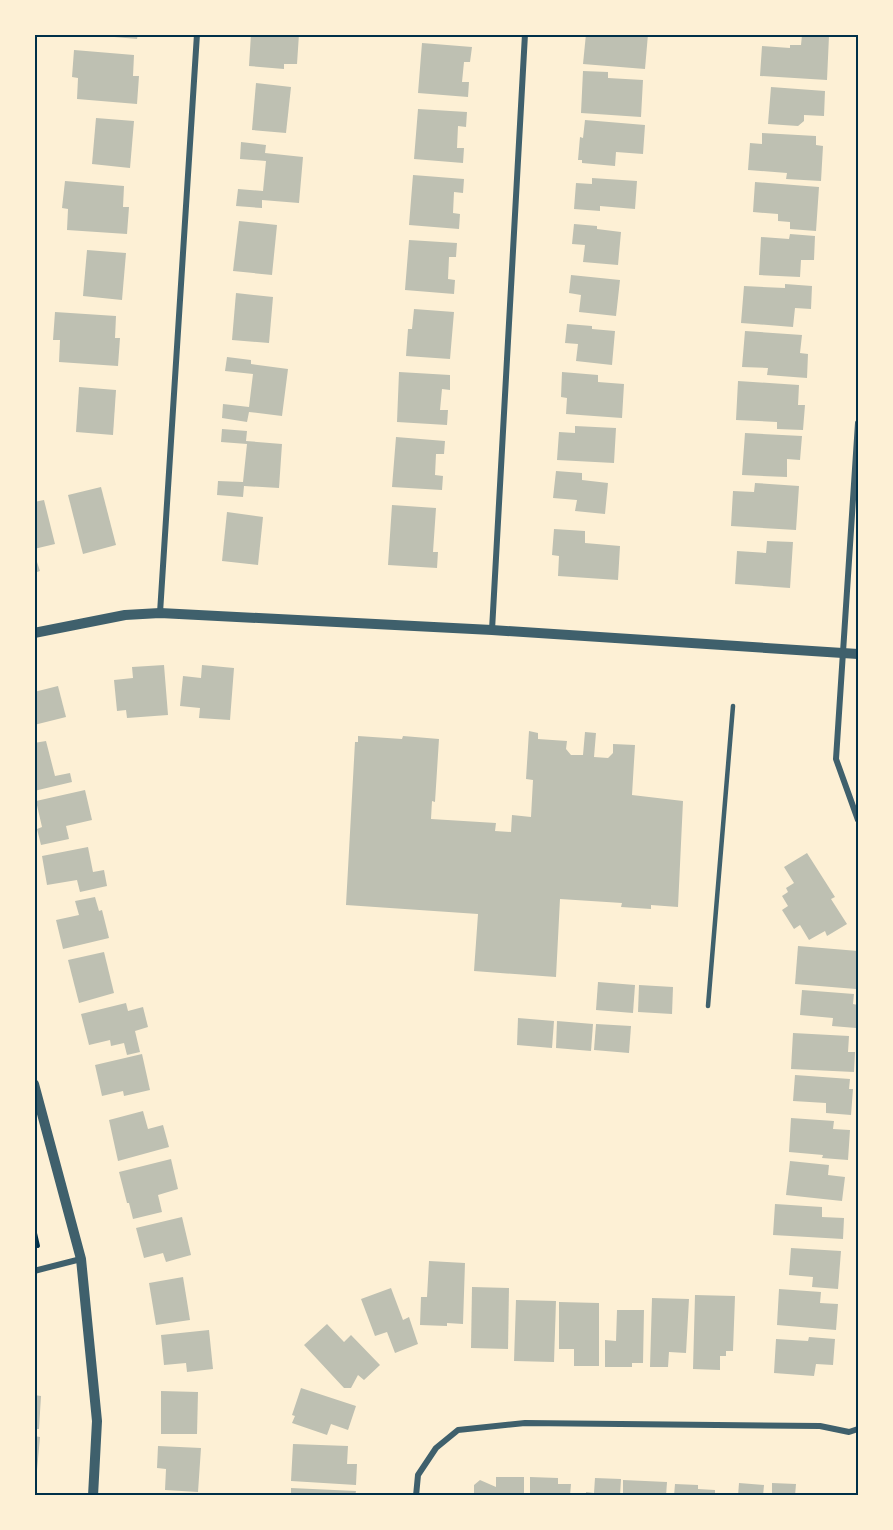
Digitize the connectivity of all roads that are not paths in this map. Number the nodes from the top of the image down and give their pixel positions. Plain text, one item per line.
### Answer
1 (197, 34) edge
2 (525, 34) edge
3 (858, 423) edge
4 (160, 613) junction
5 (492, 630) junction
6 (34, 633) edge
7 (842, 653) junction
8 (858, 654) edge
9 (733, 706) dead end
10 (858, 820) edge
11 (708, 1006) dead end
12 (34, 1084) edge
13 (81, 1259) junction
14 (34, 1271) edge
15 (858, 1429) edge
16 (93, 1496) edge
17 (416, 1496) edge

1 - 4 street
2 - 5 street
3 - 7 street
4 - 5 street
4 - 6 street
5 - 7 street
7 - 8 street
7 - 10 street
9 - 11 lane
12 - 13 street
13 - 14 street
13 - 16 street
15 - 17 street

